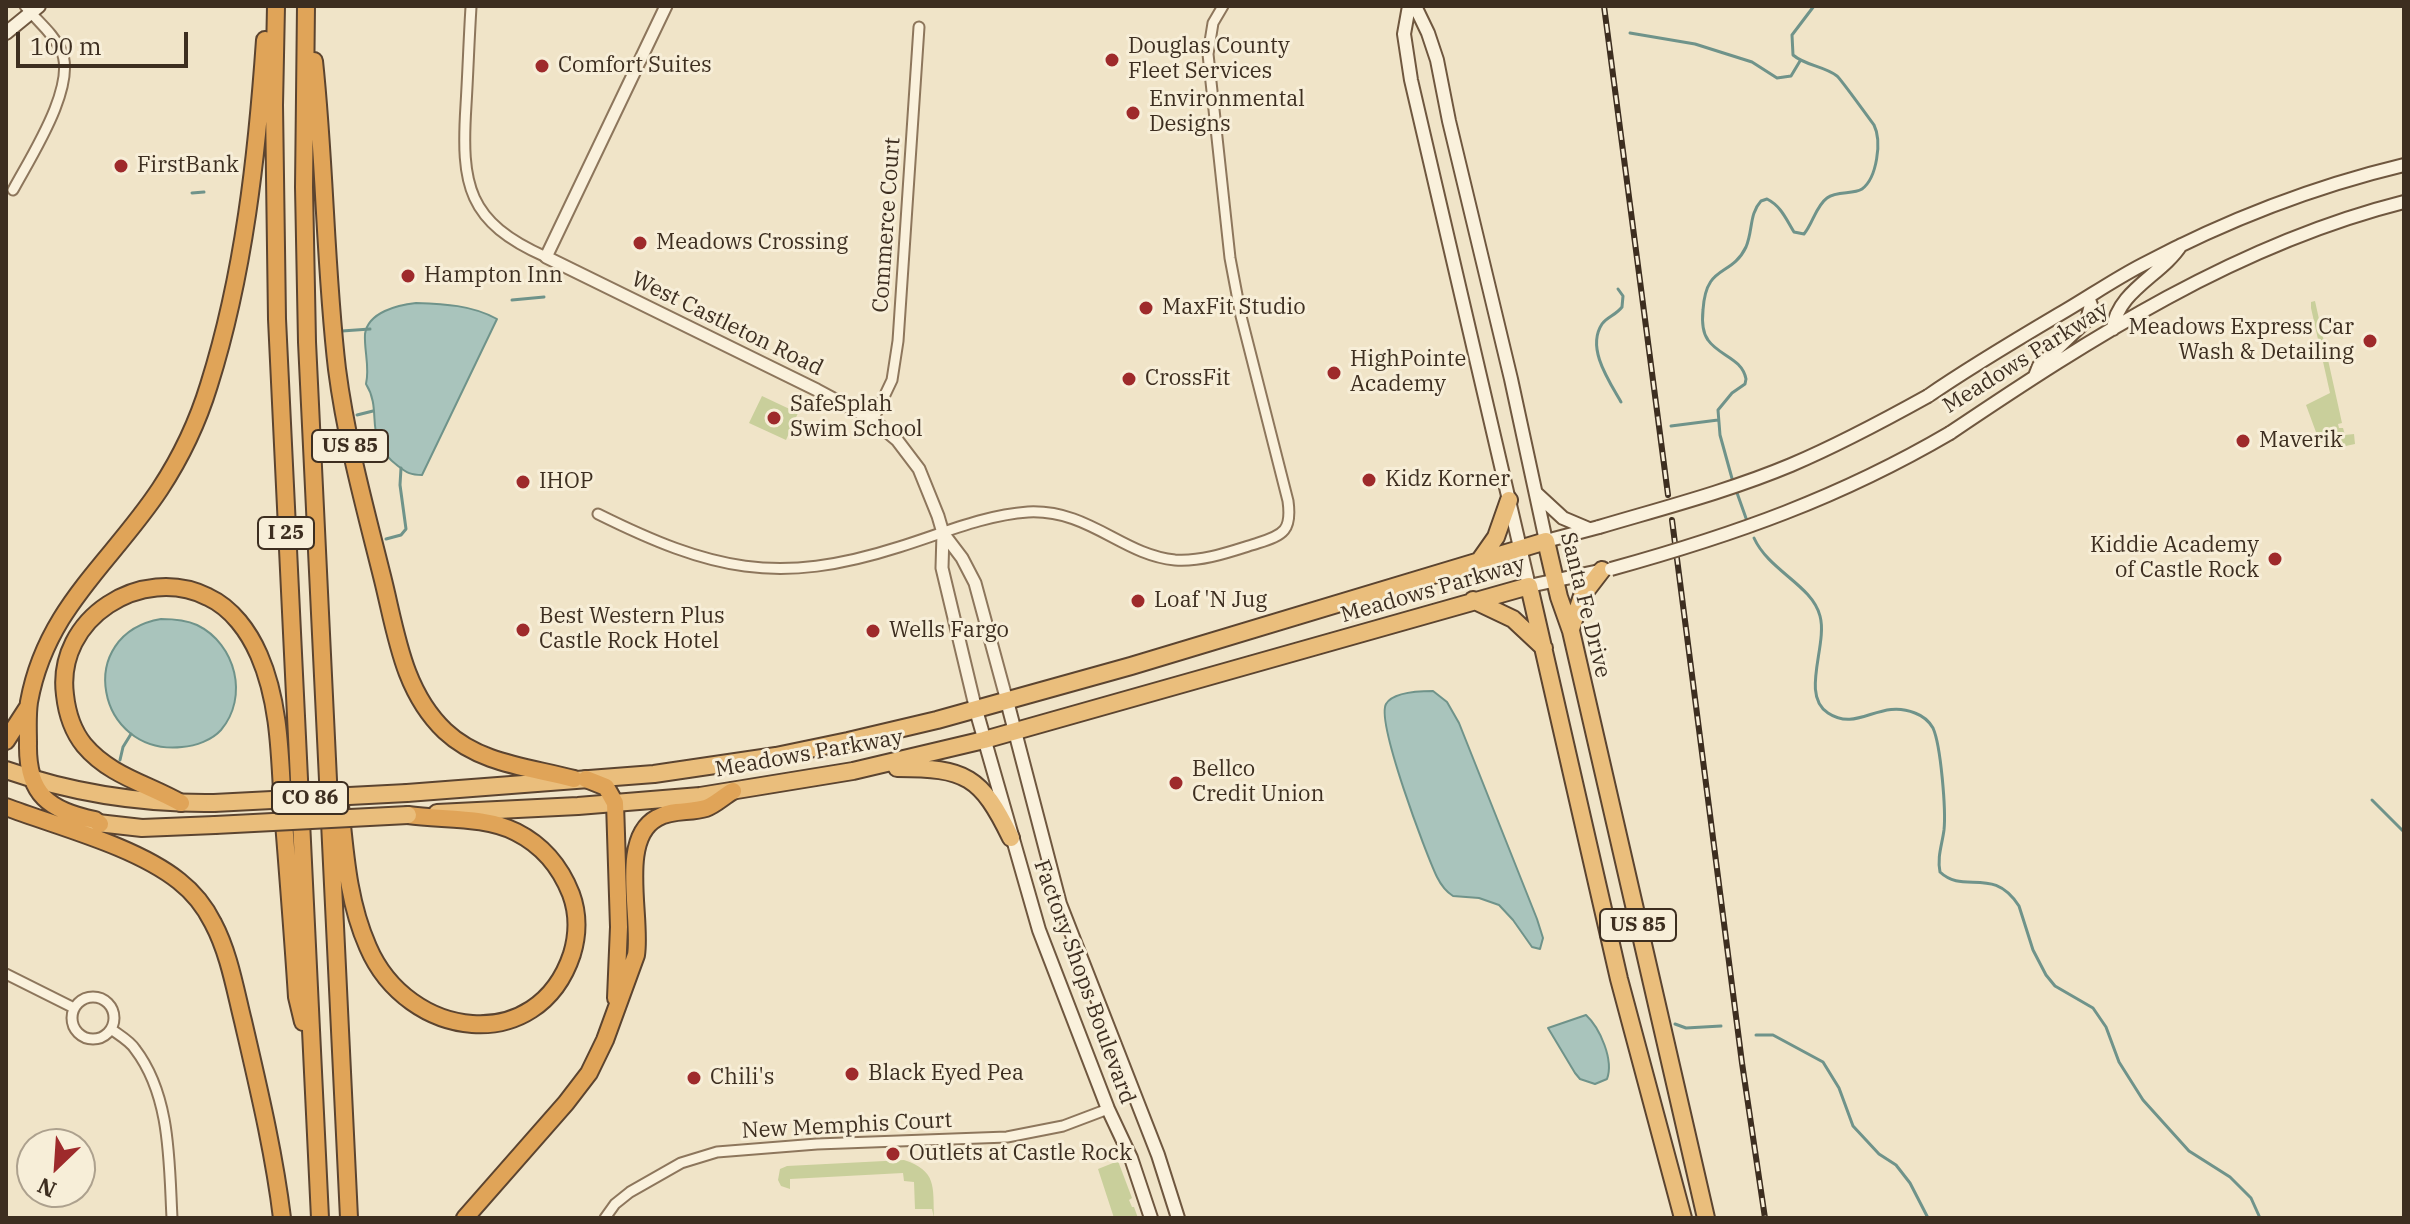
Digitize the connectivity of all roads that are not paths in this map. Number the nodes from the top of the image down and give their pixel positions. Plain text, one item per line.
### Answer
1 (267, 6) edge
2 (276, 6) edge
3 (307, 6) edge
4 (666, 6) edge
5 (1223, 6) edge
6 (1409, 6) edge
7 (1415, 6) edge
8 (471, 7) edge
9 (32, 9) edge
10 (919, 27) dead end
11 (6, 33) edge
12 (2404, 165) edge
13 (13, 190) dead end
14 (2404, 202) edge
15 (2181, 245) junction
16 (546, 257) junction
17 (2088, 297) junction
18 (2113, 329) junction
19 (2033, 379) junction
20 (873, 420) junction
21 (1536, 493) junction
22 (1509, 500) junction
23 (598, 514) dead end
24 (1594, 528) junction
25 (943, 533) junction
26 (1546, 541) junction
27 (1520, 550) junction
28 (1477, 564) junction
29 (1607, 569) junction
30 (1555, 579) junction
31 (1529, 586) junction
32 (318, 589) junction
33 (1473, 600) junction
34 (1571, 631) junction
35 (1544, 648) junction
36 (1007, 701) junction
37 (29, 706) junction
38 (976, 710) junction
39 (1014, 731) junction
40 (984, 740) junction
41 (6, 741) edge
42 (867, 768) junction
43 (6, 770) edge
44 (33, 779) junction
45 (580, 779) junction
46 (733, 791) junction
47 (181, 803) junction
48 (615, 803) junction
49 (6, 804) edge
50 (408, 815) junction
51 (100, 824) junction
52 (1011, 838) junction
53 (6, 974) edge
54 (74, 1008) junction
55 (615, 1012) junction
56 (111, 1029) junction
57 (312, 1059) junction
58 (1108, 1109) junction
59 (172, 1218) edge
60 (282, 1218) edge
61 (320, 1218) edge
62 (349, 1218) edge
63 (465, 1218) edge
64 (605, 1218) edge
65 (1151, 1218) edge
66 (1178, 1218) edge
67 (1683, 1218) edge
68 (1706, 1218) edge

1 - 37 highway
2 - 57 highway, I 25
3 - 32 highway, I 25
3 - 45 highway, US 85
4 - 16 street
5 - 25 street
6 - 22 main road
7 - 21 main road, Santa Fe Drive
8 - 16 street
9 - 11 main road
9 - 13 street
10 - 20 street, Commerce Court
12 - 15 main road, Meadows Parkway
14 - 18 main road, Meadows Parkway
15 - 17 main road, Meadows Parkway
15 - 18 main road
16 - 20 street, West Castleton Road
17 - 19 main road
17 - 24 main road, Meadows Parkway, bridge
18 - 19 main road, Meadows Parkway
19 - 29 main road, Meadows Parkway, bridge
20 - 25 street, West Castleton Road
21 - 24 main road
21 - 26 main road, Santa Fe Drive
22 - 27 main road
22 - 28 highway
23 - 25 street
24 - 26 main road, Meadows Parkway
25 - 36 street
25 - 38 street
26 - 27 highway, Meadows Parkway / US 85
26 - 30 highway, Santa Fe Drive / US 85
27 - 28 highway, Meadows Parkway / US 85
27 - 31 main road
28 - 36 highway, Meadows Parkway / US 85
29 - 30 main road, Meadows Parkway
29 - 34 highway
30 - 31 main road, Meadows Parkway
30 - 34 highway, Santa Fe Drive / US 85
31 - 33 highway, Meadows Parkway
31 - 35 highway
32 - 50 highway
32 - 62 highway, I 25
33 - 35 highway
33 - 39 highway, Meadows Parkway
34 - 68 highway, Santa Fe Drive / US 85
35 - 67 highway, US 85
36 - 38 highway, Meadows Parkway / US 85
36 - 39 main road, Factory Shops Boulevard
37 - 41 highway
37 - 44 highway
38 - 40 main road, Factory Shops Boulevard
38 - 45 highway, Meadows Parkway / US 85
39 - 40 highway, Meadows Parkway
39 - 66 main road, Factory Shops Boulevard
40 - 42 highway, Meadows Parkway
40 - 52 main road, Factory Shops Boulevard
42 - 46 highway, Meadows Parkway
42 - 52 highway
43 - 44 highway, CO 86
44 - 47 highway, CO 86
44 - 51 highway
45 - 47 highway, CO 86, bridge
45 - 48 highway
46 - 48 highway, Meadows Parkway
46 - 55 highway
47 - 57 highway
48 - 50 highway, Meadows Parkway
48 - 55 highway
49 - 51 highway, Meadows Parkway
49 - 60 highway
50 - 51 highway, Meadows Parkway, bridge
52 - 58 main road, Factory Shops Boulevard
53 - 54 street
54 - 56 street
54 - 56 street
55 - 63 highway
56 - 59 street
57 - 61 highway, I 25
58 - 64 street, New Memphis Court
58 - 65 main road, Factory Shops Boulevard

